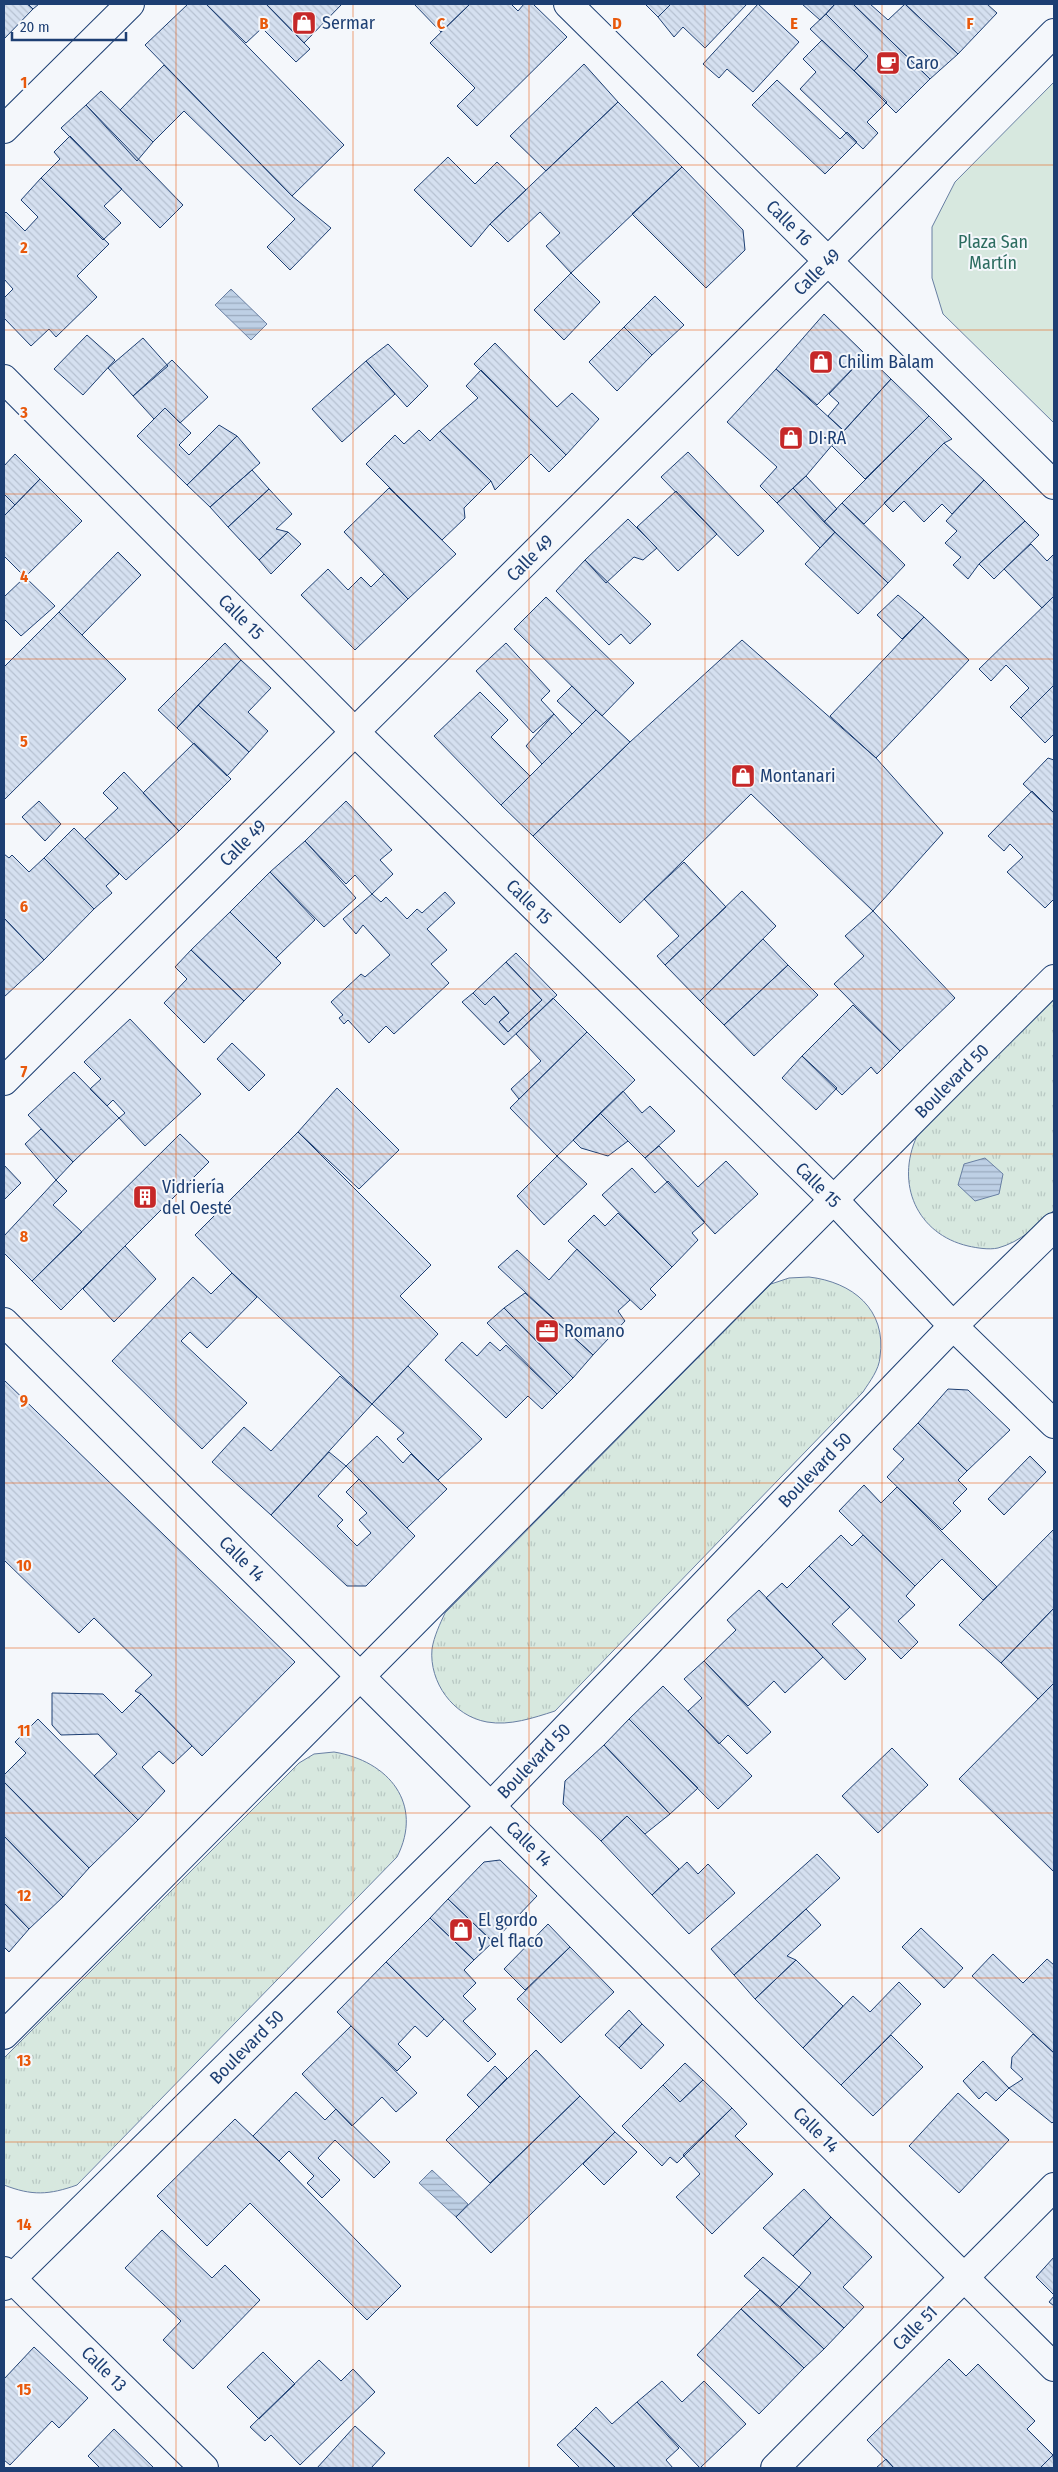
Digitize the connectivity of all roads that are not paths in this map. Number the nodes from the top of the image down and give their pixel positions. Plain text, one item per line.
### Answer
1 (130, 4) edge
2 (568, 4) edge
3 (1054, 33) edge
4 (4, 129) edge
5 (828, 261) junction
6 (4, 379) edge
7 (1054, 484) edge
8 (355, 732) junction
9 (1054, 979) edge
10 (4, 1081) edge
11 (833, 1199) junction
12 (1054, 1227) edge
13 (4, 1322) edge
14 (953, 1326) junction
15 (1054, 1424) edge
16 (362, 1677) junction
17 (491, 1806) junction
18 (4, 2034) edge
19 (1054, 2186) edge
20 (6, 2278) edge
21 (965, 2279) junction
22 (1054, 2367) edge
23 (204, 2468) edge
24 (775, 2468) edge

1 - 4 street
2 - 5 street, Calle 16
3 - 5 street, Calle 49
5 - 7 street, Calle 16
5 - 8 street, Calle 49
6 - 8 street, Calle 15
8 - 10 street, Calle 49
8 - 11 street, Calle 15
9 - 11 street, Boulevard 50
11 - 14 street, Calle 15
11 - 16 street, Boulevard 50
12 - 14 street, Boulevard 50
13 - 16 street, Calle 14
14 - 15 street, Calle 15
14 - 17 street, Boulevard 50
16 - 17 street, Calle 14
16 - 18 street, Boulevard 50
17 - 20 street, Boulevard 50
17 - 21 street, Calle 14
19 - 21 street, Calle 51
20 - 23 street, Calle 13
21 - 22 street, Calle 14
21 - 24 street, Calle 51

